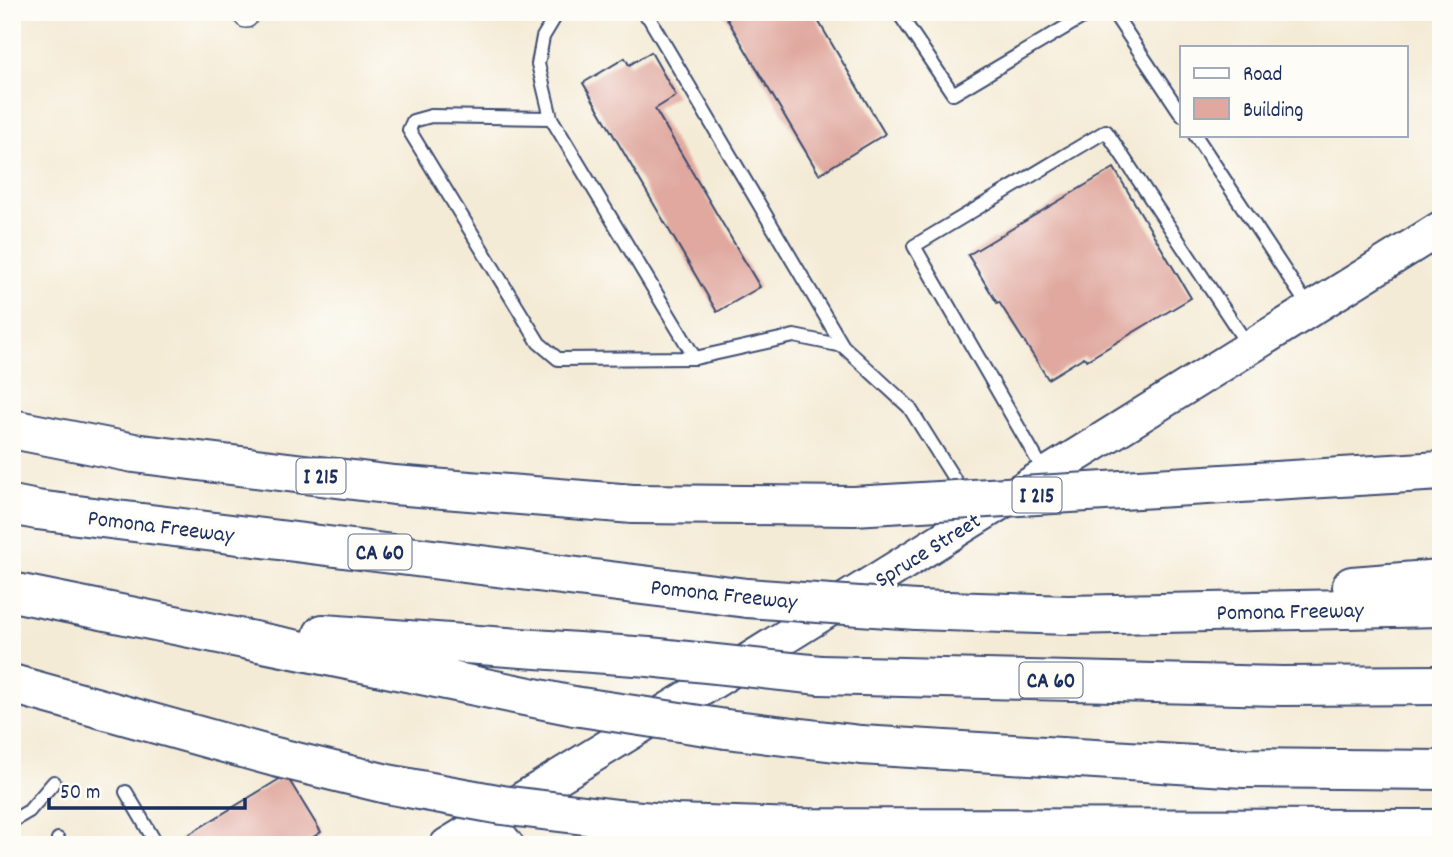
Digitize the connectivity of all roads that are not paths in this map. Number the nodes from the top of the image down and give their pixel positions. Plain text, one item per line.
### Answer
1 (558, 12) edge
2 (642, 12) edge
3 (898, 12) edge
4 (1091, 12) edge
5 (1114, 12) edge
6 (1180, 113) edge
7 (551, 118) junction
8 (1196, 136) edge
9 (1441, 228) edge
10 (1310, 309) junction
11 (843, 346) junction
12 (1249, 348) junction
13 (695, 358) junction
14 (12, 429) edge
15 (1441, 471) edge
16 (1046, 475) junction
17 (12, 505) edge
18 (979, 517) junction
19 (1441, 579) edge
20 (12, 592) edge
21 (1441, 607) edge
22 (1068, 615) junction
23 (164, 623) junction
24 (12, 684) edge
25 (1441, 685) edge
26 (1441, 757) edge
27 (1244, 768) junction
28 (1441, 770) edge
29 (54, 782) dead end
30 (126, 792) dead end
31 (492, 818) junction
32 (12, 821) edge
33 (1441, 829) edge
34 (157, 845) edge
35 (447, 845) edge
36 (513, 845) edge

1 - 7 lane
2 - 11 lane
3 - 4 lane
5 - 6 lane
7 - 13 lane
7 - 13 lane
8 - 10 lane
9 - 10 main road, Spruce Street
10 - 12 main road, Spruce Street
11 - 13 lane
11 - 18 lane
12 - 16 main road, Spruce Street
12 - 16 lane
14 - 15 highway, I 215, bridge
16 - 18 main road, Spruce Street
17 - 22 highway, Pomona Freeway / CA 60, bridge
18 - 31 main road, Spruce Street
19 - 22 highway
20 - 23 highway
21 - 22 highway, Pomona Freeway / CA 60
23 - 25 highway, CA 60, bridge
23 - 27 highway, bridge
24 - 33 highway, bridge
26 - 27 highway
27 - 28 highway
29 - 32 lane
30 - 34 lane
31 - 35 main road, Spruce Street
31 - 36 street

